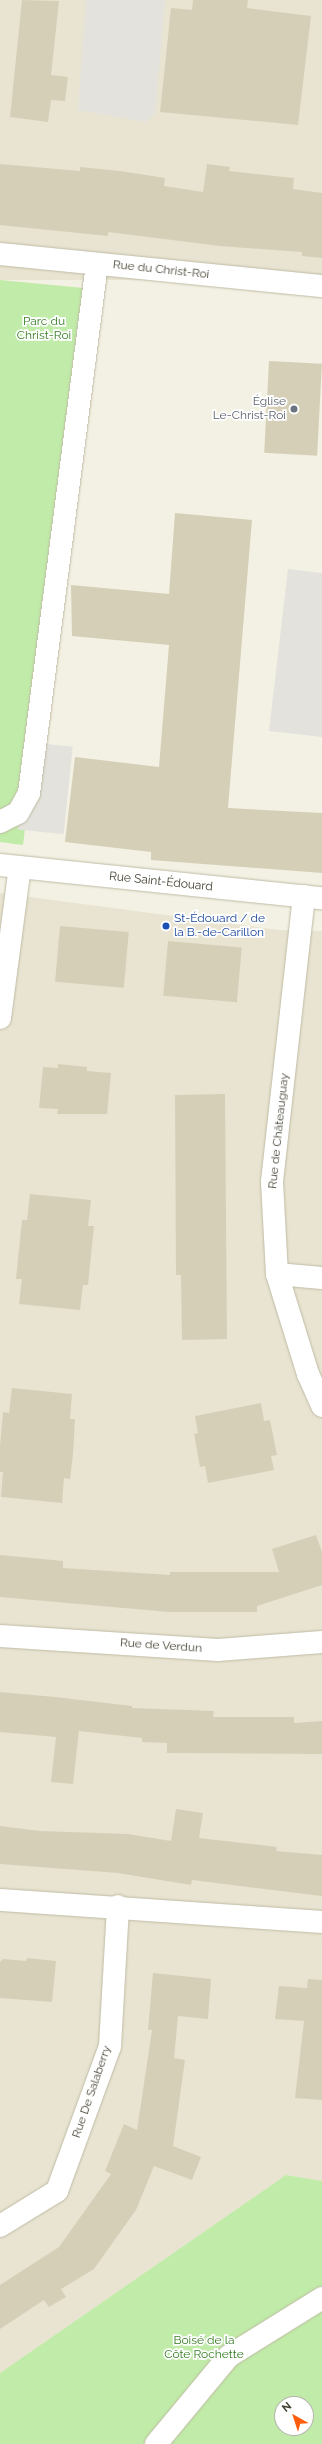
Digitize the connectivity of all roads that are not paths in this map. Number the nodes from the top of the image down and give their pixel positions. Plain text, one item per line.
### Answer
1 (0, 254) edge
2 (97, 264) junction
3 (322, 286) edge
4 (0, 822) edge
5 (10, 866) edge
6 (313, 897) edge
7 (0, 1018) edge
8 (277, 1274) junction
9 (322, 1278) edge
10 (315, 1375) edge
11 (322, 1406) edge
12 (0, 1636) edge
13 (322, 1642) edge
14 (0, 1900) edge
15 (118, 1906) junction
16 (322, 1922) edge
17 (2, 2224) edge
18 (322, 2298) edge
19 (156, 2444) edge

1 - 2 street, Rue du Christ-Roi
2 - 3 street, Rue du Christ-Roi
2 - 4 street
5 - 6 street, Rue Saint-Édouard
5 - 7 street
6 - 8 street, Rue de Châteauguay
8 - 9 street
8 - 10 street, Rue de Châteauguay
10 - 11 street, Rue de Châteauguay
12 - 13 street, Rue de Verdun
14 - 15 street
15 - 16 street
15 - 17 street, Rue De Salaberry
18 - 19 street

